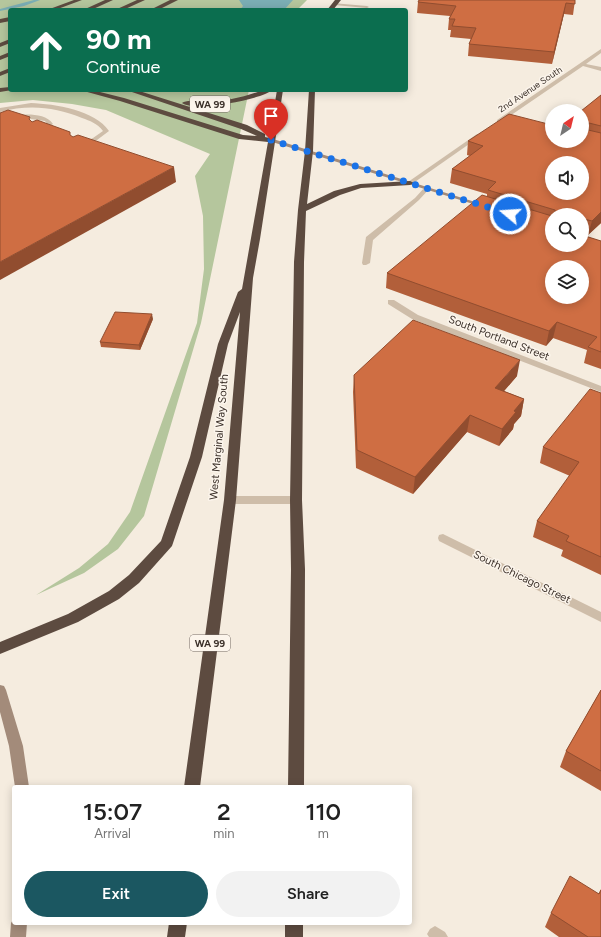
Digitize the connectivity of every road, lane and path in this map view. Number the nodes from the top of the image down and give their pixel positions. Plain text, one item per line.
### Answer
1 (79, 0) edge
2 (110, 0) edge
3 (142, 0) edge
4 (175, 0) edge
5 (336, 2) edge
6 (367, 7) dead end
7 (56, 8) edge
8 (91, 8) edge
9 (123, 8) edge
10 (157, 8) edge
11 (601, 51) edge
12 (582, 64) junction
13 (601, 69) edge
14 (92, 92) edge
15 (134, 92) edge
16 (262, 92) edge
17 (280, 92) edge
18 (312, 92) edge
19 (150, 98) junction
20 (0, 110) edge
21 (0, 120) edge
22 (491, 126) edge
23 (485, 131) edge
24 (36, 133) edge
25 (271, 140) junction
26 (76, 148) edge
27 (309, 152) junction
28 (410, 183) junction
29 (427, 188) junction
30 (493, 209) edge
31 (302, 210) junction
32 (366, 263) dead end
33 (248, 278) junction
34 (391, 302) dead end
35 (601, 389) edge
36 (230, 500) junction
37 (296, 500) junction
38 (444, 538) dead end
39 (601, 616) edge
40 (0, 648) edge
41 (0, 690) edge
42 (22, 785) edge
43 (192, 785) edge
44 (296, 785) edge
45 (19, 925) edge
46 (178, 925) edge
47 (294, 925) edge
48 (18, 937) edge
49 (176, 937) edge
50 (294, 937) edge

1 - 7 highway
2 - 8 highway
3 - 9 highway
4 - 10 highway
5 - 6 street
11 - 12 street, 2nd Avenue South
12 - 13 street
12 - 22 street, 2nd Avenue South
14 - 25 highway
15 - 19 highway
16 - 19 highway, WA 99
17 - 25 highway, West Marginal Way South / WA 99
18 - 27 highway
19 - 25 highway
20 - 26 street
21 - 24 street
23 - 28 street
25 - 27 street
25 - 33 highway, West Marginal Way South / WA 99
27 - 28 street
27 - 31 highway
28 - 29 street
28 - 31 highway
29 - 30 street
29 - 32 street
31 - 37 highway
33 - 36 highway, West Marginal Way South / WA 99
33 - 40 highway
34 - 35 street, South Portland Street
36 - 37 street
36 - 43 highway, West Marginal Way South / WA 99
37 - 44 highway
38 - 39 street, South Chicago Street
41 - 42 street
45 - 48 street
46 - 49 highway
47 - 50 highway

